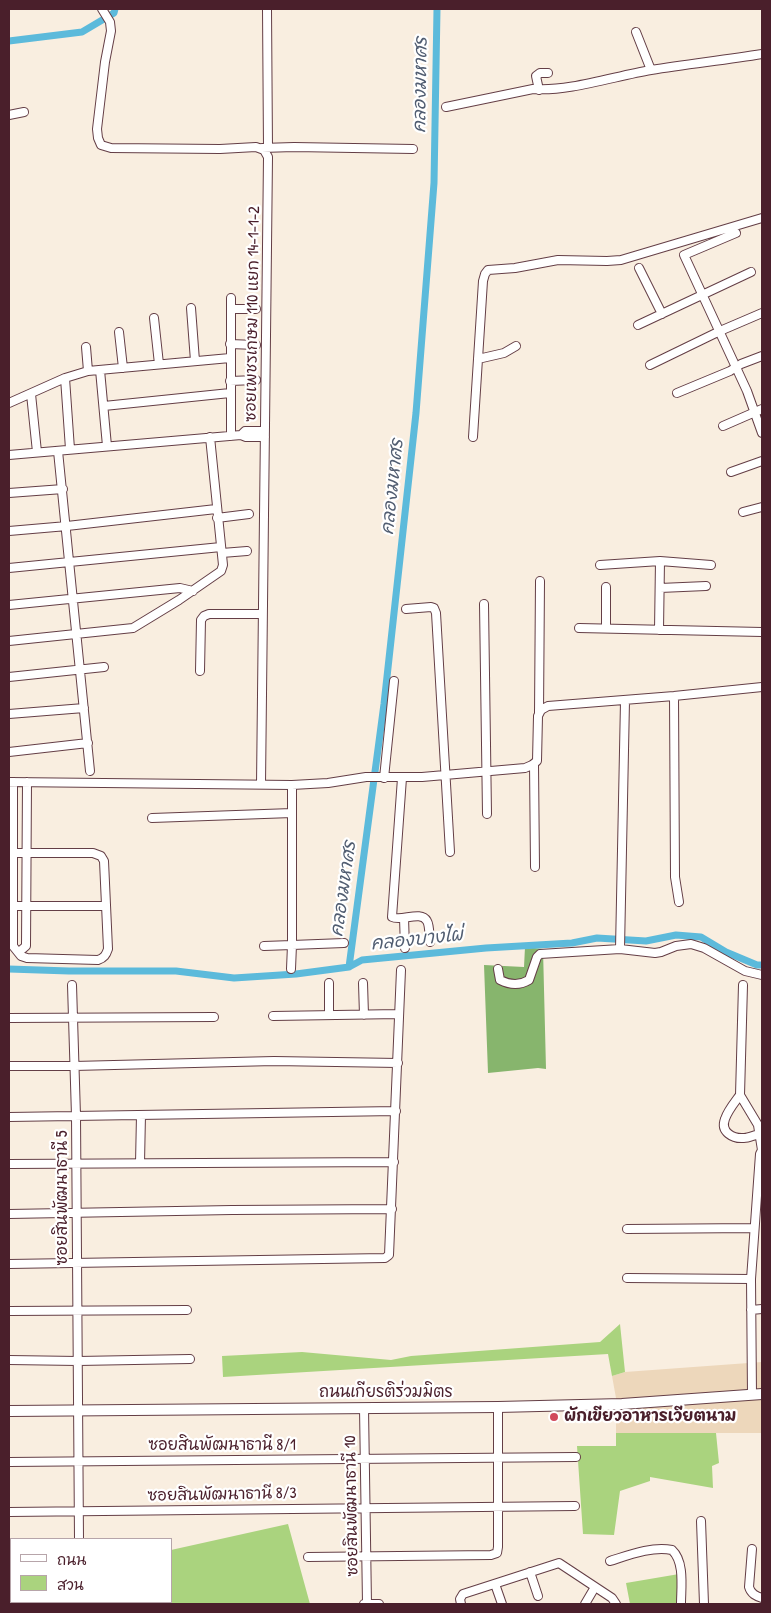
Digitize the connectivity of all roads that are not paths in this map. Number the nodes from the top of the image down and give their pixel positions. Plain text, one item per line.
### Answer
1 (102, 9) edge
2 (267, 9) edge
3 (636, 32) dead end
4 (762, 54) edge
5 (651, 70) junction
6 (548, 73) dead end
7 (539, 90) junction
8 (446, 107) dead end
9 (24, 112) dead end
10 (9, 115) edge
11 (265, 148) junction
12 (413, 149) dead end
13 (762, 218) edge
14 (736, 232) dead end
15 (639, 268) dead end
16 (751, 272) dead end
17 (702, 294) junction
18 (231, 298) dead end
19 (191, 308) dead end
20 (231, 308) junction
21 (256, 309) dead end
22 (762, 313) edge
23 (662, 314) junction
24 (154, 318) dead end
25 (638, 325) dead end
26 (720, 331) junction
27 (119, 332) dead end
28 (230, 344) junction
29 (256, 345) dead end
30 (516, 346) dead end
31 (86, 347) dead end
32 (762, 356) edge
33 (230, 358) junction
34 (478, 358) junction
35 (195, 361) junction
36 (159, 364) junction
37 (650, 365) dead end
38 (123, 368) junction
39 (736, 368) junction
40 (100, 370) junction
41 (88, 371) junction
42 (65, 378) junction
43 (256, 380) dead end
44 (230, 381) junction
45 (230, 393) junction
46 (677, 393) dead end
47 (31, 394) junction
48 (9, 403) edge
49 (104, 406) junction
50 (759, 410) edge
51 (723, 426) dead end
52 (762, 433) edge
53 (265, 434) junction
54 (230, 436) junction
55 (210, 437) junction
56 (473, 437) dead end
57 (107, 446) junction
58 (70, 449) junction
59 (58, 451) junction
60 (37, 452) junction
61 (9, 455) edge
62 (762, 461) edge
63 (731, 472) dead end
64 (63, 489) junction
65 (9, 493) edge
66 (762, 507) edge
67 (743, 512) dead end
68 (217, 513) junction
69 (249, 514) dead end
70 (67, 526) junction
71 (9, 531) edge
72 (221, 550) junction
73 (247, 551) dead end
74 (660, 560) junction
75 (70, 562) junction
76 (711, 564) dead end
77 (600, 565) dead end
78 (9, 568) edge
79 (540, 582) dead end
80 (706, 586) dead end
81 (606, 588) dead end
82 (660, 588) junction
83 (192, 590) junction
84 (73, 599) junction
85 (9, 604) edge
86 (484, 604) dead end
87 (406, 609) dead end
88 (262, 614) junction
89 (579, 628) dead end
90 (606, 628) junction
91 (659, 630) junction
92 (762, 632) edge
93 (76, 633) junction
94 (9, 640) edge
95 (104, 667) dead end
96 (80, 670) junction
97 (200, 671) dead end
98 (9, 677) edge
99 (394, 682) dead end
100 (762, 686) edge
101 (674, 696) junction
102 (625, 700) junction
103 (84, 708) junction
104 (539, 713) junction
105 (9, 714) edge
106 (88, 743) junction
107 (9, 752) edge
108 (534, 764) junction
109 (90, 772) dead end
110 (486, 772) junction
111 (446, 775) junction
112 (381, 778) junction
113 (402, 778) junction
114 (11, 782) edge
115 (27, 782) junction
116 (261, 784) junction
117 (292, 785) junction
118 (292, 813) junction
119 (487, 814) dead end
120 (152, 818) dead end
121 (11, 826) edge
122 (27, 826) junction
123 (450, 852) dead end
124 (13, 853) junction
125 (27, 853) junction
126 (535, 867) dead end
127 (11, 879) edge
128 (27, 879) junction
129 (679, 902) dead end
130 (13, 906) junction
131 (26, 906) junction
132 (106, 906) junction
133 (404, 918) junction
134 (11, 930) edge
135 (26, 930) junction
136 (430, 942) dead end
137 (344, 943) dead end
138 (292, 945) junction
139 (264, 946) dead end
140 (620, 947) junction
141 (405, 948) dead end
142 (20, 952) junction
143 (291, 969) dead end
144 (498, 969) dead end
145 (401, 970) dead end
146 (762, 975) edge
147 (329, 983) dead end
148 (363, 983) dead end
149 (72, 985) dead end
150 (743, 985) dead end
151 (399, 1014) junction
152 (329, 1015) junction
153 (364, 1015) junction
154 (273, 1016) dead end
155 (214, 1017) dead end
156 (9, 1018) edge
157 (73, 1018) junction
158 (398, 1063) junction
159 (9, 1066) edge
160 (74, 1066) junction
161 (740, 1095) junction
162 (396, 1111) junction
163 (141, 1115) junction
164 (76, 1116) junction
165 (9, 1117) edge
166 (760, 1134) junction
167 (762, 1150) edge
168 (394, 1162) junction
169 (140, 1163) junction
170 (9, 1164) edge
171 (76, 1164) junction
172 (392, 1209) junction
173 (76, 1213) junction
174 (9, 1214) edge
175 (754, 1228) junction
176 (627, 1229) dead end
177 (77, 1263) junction
178 (9, 1264) edge
179 (627, 1278) dead end
180 (751, 1279) junction
181 (762, 1309) edge
182 (187, 1310) dead end
183 (750, 1310) junction
184 (9, 1311) edge
185 (77, 1312) junction
186 (190, 1359) dead end
187 (9, 1360) edge
188 (78, 1361) junction
189 (757, 1394) edge
190 (498, 1407) junction
191 (364, 1408) junction
192 (78, 1410) junction
193 (9, 1412) edge
194 (576, 1457) dead end
195 (365, 1458) junction
196 (498, 1458) junction
197 (78, 1461) junction
198 (9, 1462) edge
199 (499, 1506) junction
200 (575, 1506) dead end
201 (365, 1507) junction
202 (79, 1511) junction
203 (9, 1512) edge
204 (701, 1521) dead end
205 (79, 1538) edge
206 (752, 1549) dead end
207 (366, 1555) junction
208 (308, 1557) dead end
209 (610, 1561) dead end
210 (530, 1572) junction
211 (495, 1584) junction
212 (596, 1587) junction
213 (538, 1596) dead end
214 (762, 1598) edge
215 (362, 1604) edge
216 (367, 1604) edge
217 (379, 1604) edge
218 (461, 1604) edge
219 (502, 1604) edge
220 (585, 1604) edge
221 (616, 1604) edge
222 (682, 1604) edge
223 (704, 1604) edge

1 - 11 street
2 - 11 street, ซอยเพชรเกษม 110 แยก 14-1-1-2
3 - 5 street
4 - 5 street
5 - 7 street
6 - 7 street
7 - 8 street
9 - 10 street
11 - 12 street
11 - 53 street, ซอยเพชรเกษม 110 แยก 14-1-1-2
13 - 34 street
14 - 17 street
15 - 23 street
16 - 17 street
17 - 23 street
17 - 26 street
18 - 20 street
19 - 35 street
20 - 21 street
20 - 28 street
22 - 26 street
23 - 25 street
24 - 36 street
26 - 37 street
26 - 39 street
27 - 38 street
28 - 29 street
28 - 33 street
30 - 34 street
31 - 41 street
32 - 39 street
33 - 35 street
33 - 44 street
34 - 56 street
35 - 36 street
36 - 38 street
38 - 40 street
39 - 46 street
39 - 50 street
40 - 41 street
40 - 49 street
41 - 42 street
42 - 47 street
42 - 58 street
43 - 44 street
44 - 45 street
45 - 49 street
45 - 54 street
47 - 48 street
47 - 60 street
49 - 57 street
50 - 51 street
50 - 52 street
53 - 54 street
53 - 88 street, ซอยเพชรเกษม 110 แยก 14-1-1-2
54 - 55 street
55 - 57 street
55 - 68 street
57 - 58 street
58 - 59 street
59 - 60 street
59 - 64 street
60 - 61 street
62 - 63 street
64 - 65 street
64 - 70 street
66 - 67 street
68 - 69 street
68 - 70 street
68 - 72 street
70 - 71 street
70 - 75 street
72 - 73 street
72 - 75 street
72 - 83 street
74 - 76 street
74 - 77 street
74 - 82 street
75 - 78 street
75 - 84 street
79 - 104 street
80 - 82 street
81 - 90 street
82 - 91 street
83 - 84 street
83 - 93 street
84 - 85 street
84 - 93 street
86 - 110 street
87 - 111 street
88 - 97 street
88 - 116 street, ซอยเพชรเกษม 110 แยก 14-1-1-2
89 - 90 street
90 - 91 street
91 - 92 street
93 - 94 street
93 - 96 street
95 - 96 street
96 - 98 street
96 - 103 street
99 - 112 street
100 - 101 street
101 - 102 street
101 - 129 street
102 - 104 street
102 - 140 street
103 - 105 street
103 - 106 street
104 - 108 street
106 - 107 street
106 - 109 street
108 - 110 street
108 - 126 street
110 - 111 street
110 - 119 street
111 - 113 street
111 - 123 street
112 - 113 street
112 - 117 street
113 - 133 street
114 - 115 street
114 - 121 street
115 - 116 street
115 - 122 street
116 - 117 street
117 - 118 street
118 - 120 street
118 - 138 street
121 - 122 street
121 - 124 street
122 - 125 street
124 - 125 street
124 - 127 street
125 - 128 street
125 - 132 street
127 - 128 street
127 - 130 street
128 - 131 street
130 - 131 street
130 - 134 street
131 - 132 street
131 - 135 street
132 - 142 street
133 - 136 street
133 - 141 street
134 - 135 street
134 - 142 street
135 - 142 street
137 - 138 street
138 - 139 street
138 - 143 street
140 - 144 street
140 - 146 street
145 - 151 street
147 - 152 street
148 - 153 street
149 - 157 street, ซอยสินพัฒนาธานี 5
150 - 161 street
151 - 153 street
151 - 158 street
152 - 153 street
152 - 154 street
155 - 157 street
156 - 157 street
157 - 160 street, ซอยสินพัฒนาธานี 5
158 - 160 street
158 - 162 street
159 - 160 street
160 - 164 street, ซอยสินพัฒนาธานี 5
161 - 166 street
161 - 166 street
162 - 163 street
162 - 168 street
163 - 164 street
163 - 169 street
164 - 165 street
164 - 171 street, ซอยสินพัฒนาธานี 5
166 - 167 street
167 - 175 street
168 - 169 street
168 - 172 street
169 - 171 street
170 - 171 street
171 - 173 street, ซอยสินพัฒนาธานี 5
172 - 173 street
172 - 177 street
173 - 174 street
173 - 177 street, ซอยสินพัฒนาธานี 5
175 - 176 street
175 - 180 street
177 - 178 street
177 - 185 street, ซอยสินพัฒนาธานี 5
179 - 180 street
180 - 183 street
181 - 183 street
182 - 185 street
183 - 189 street
184 - 185 street
185 - 188 street, ซอยสินพัฒนาธานี 5
186 - 188 street
187 - 188 street
188 - 192 street, ซอยสินพัฒนาธานี 5
189 - 190 street, ถนนเกียรติร่วมมิตร
190 - 191 street, ถนนเกียรติร่วมมิตร
190 - 196 street
191 - 192 street, ถนนเกียรติร่วมมิตร
191 - 195 street, ซอยสินพัฒนาธานี 10
192 - 193 street, ถนนเกียรติร่วมมิตร
192 - 197 street, ซอยสินพัฒนาธานี 5
194 - 196 street, ซอยสินพัฒนาธานี 8/1
195 - 196 street, ซอยสินพัฒนาธานี 8/1
195 - 197 street, ซอยสินพัฒนาธานี 8/1
195 - 201 street, ซอยสินพัฒนาธานี 10
196 - 199 street
197 - 198 street, ซอยสินพัฒนาธานี 8/1
197 - 202 street, ซอยสินพัฒนาธานี 5
199 - 200 street, ซอยสินพัฒนาธานี 8/3
199 - 201 street, ซอยสินพัฒนาธานี 8/3
199 - 207 street
201 - 202 street, ซอยสินพัฒนาธานี 8/3
201 - 207 street, ซอยสินพัฒนาธานี 10
202 - 203 street, ซอยสินพัฒนาธานี 8/3
202 - 205 street, ซอยสินพัฒนาธานี 5
204 - 223 street
206 - 214 street
207 - 208 street
207 - 216 street, ซอยสินพัฒนาธานี 10
209 - 222 street
210 - 211 street
210 - 212 street
210 - 213 street
211 - 218 street
211 - 219 street
212 - 220 street
212 - 221 street
215 - 216 street
216 - 217 street

